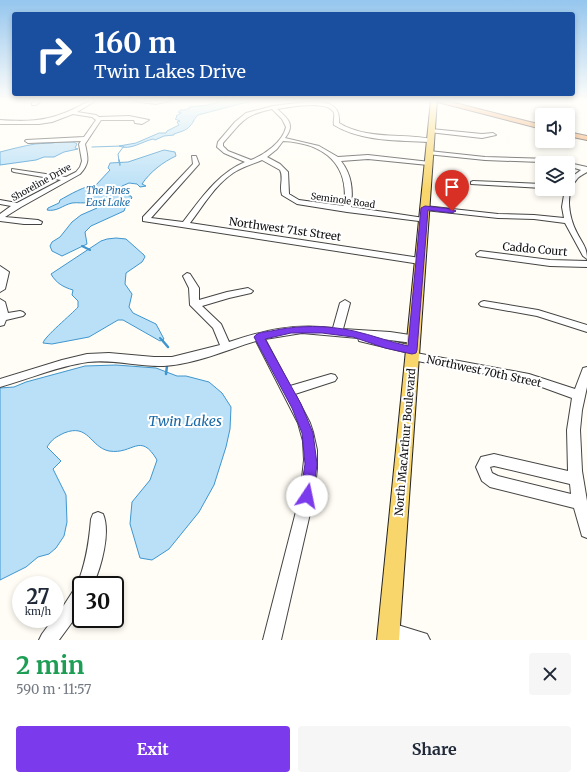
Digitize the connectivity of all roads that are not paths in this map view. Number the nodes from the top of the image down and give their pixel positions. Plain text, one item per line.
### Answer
1 (92, 130) edge
2 (231, 130) edge
3 (288, 130) edge
4 (346, 130) edge
5 (431, 131) joint
6 (575, 133) edge
7 (493, 135) dead end
8 (587, 136) edge
9 (85, 139) junction
10 (282, 139) junction
11 (430, 140) junction
12 (28, 141) dead end
13 (429, 153) junction
14 (194, 157) dead end
15 (263, 158) junction
16 (336, 159) junction
17 (250, 162) junction
18 (428, 163) junction
19 (587, 169) edge
20 (14, 170) dead end
21 (575, 177) edge
22 (69, 179) junction
23 (473, 183) dead end
24 (535, 186) edge
25 (566, 196) edge
26 (0, 202) edge
27 (18, 205) junction
28 (347, 210) junction
29 (424, 214) junction
30 (0, 218) edge
31 (567, 221) junction
32 (38, 222) dead end
33 (185, 225) junction
34 (480, 254) dead end
35 (587, 256) edge
36 (420, 261) junction
37 (587, 264) edge
38 (0, 269) edge
39 (187, 276) dead end
40 (0, 289) edge
41 (248, 291) dead end
42 (0, 302) edge
43 (345, 303) dead end
44 (484, 304) dead end
45 (195, 305) junction
46 (20, 314) dead end
47 (1, 320) edge
48 (587, 329) edge
49 (337, 331) junction
50 (259, 337) junction
51 (226, 346) junction
52 (413, 348) junction
53 (587, 371) edge
54 (331, 378) dead end
55 (0, 383) edge
56 (288, 391) junction
57 (578, 396) junction
58 (577, 479) junction
59 (580, 503) junction
60 (98, 518) dead end
61 (587, 531) edge
62 (88, 576) edge
63 (72, 607) edge
64 (388, 636) edge
65 (48, 640) edge
66 (272, 640) edge
67 (421, 640) edge

1 - 9 street
2 - 17 street
3 - 10 street
4 - 11 street
5 - 7 street
5 - 11 main road, North MacArthur Boulevard
6 - 8 highway
9 - 12 street
9 - 22 street, Shoreline Drive
10 - 15 street
10 - 16 street
11 - 13 main road, North MacArthur Boulevard
13 - 18 main road, North MacArthur Boulevard
13 - 19 street
14 - 33 street, Northwest 71st Street
15 - 17 street
15 - 28 street, Seminole Road
16 - 18 street
16 - 28 street
17 - 33 street
18 - 29 main road, North MacArthur Boulevard
19 - 21 street
20 - 22 street
22 - 27 street, Shoreline Drive
23 - 24 street
25 - 31 street
26 - 27 street
27 - 30 street, Shoreline Drive
28 - 29 street, Seminole Road
29 - 31 street
29 - 36 main road, North MacArthur Boulevard
30 - 32 street
31 - 35 street
33 - 36 street, Northwest 71st Street
34 - 37 street, Caddo Court
36 - 52 main road, North MacArthur Boulevard
38 - 40 street
39 - 45 street
41 - 45 street
42 - 47 street
43 - 49 street
44 - 48 street
45 - 51 street
46 - 47 street
49 - 50 street, Northwest 70th Street
49 - 52 street, Northwest 70th Street
50 - 51 street, Northwest 70th Street
50 - 56 street
51 - 55 street, Northwest 70th Street
52 - 57 street, Northwest 70th Street
52 - 64 main road, North MacArthur Boulevard
53 - 57 street
54 - 56 street
56 - 66 street
57 - 58 street
58 - 59 street
58 - 59 street
59 - 61 street
60 - 62 street
63 - 65 street
64 - 67 street

